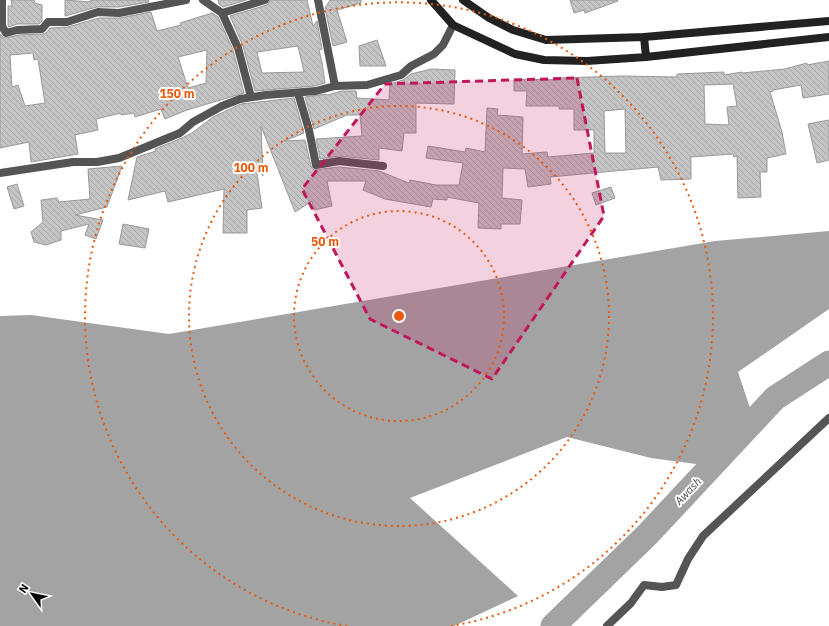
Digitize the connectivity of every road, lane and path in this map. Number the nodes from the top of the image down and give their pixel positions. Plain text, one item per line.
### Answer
1 (2, 0) edge
2 (186, 0) edge
3 (203, 0) edge
4 (265, 0) edge
5 (318, 0) edge
6 (431, 0) edge
7 (463, 0) edge
8 (222, 13) junction
9 (829, 21) edge
10 (453, 25) junction
11 (1, 26) edge
12 (644, 37) junction
13 (829, 37) edge
14 (646, 57) junction
15 (335, 86) junction
16 (298, 93) junction
17 (251, 97) junction
18 (383, 166) dead end
19 (0, 173) edge
20 (829, 418) edge
21 (607, 626) edge

1 - 11 street
2 - 11 street
3 - 8 street
4 - 8 street
5 - 15 street
6 - 10 main road
7 - 12 main road
8 - 17 street
9 - 12 main road
10 - 14 main road
10 - 15 street
12 - 14 main road
13 - 14 main road
15 - 16 street
16 - 17 street
16 - 18 street
17 - 19 street
20 - 21 street

